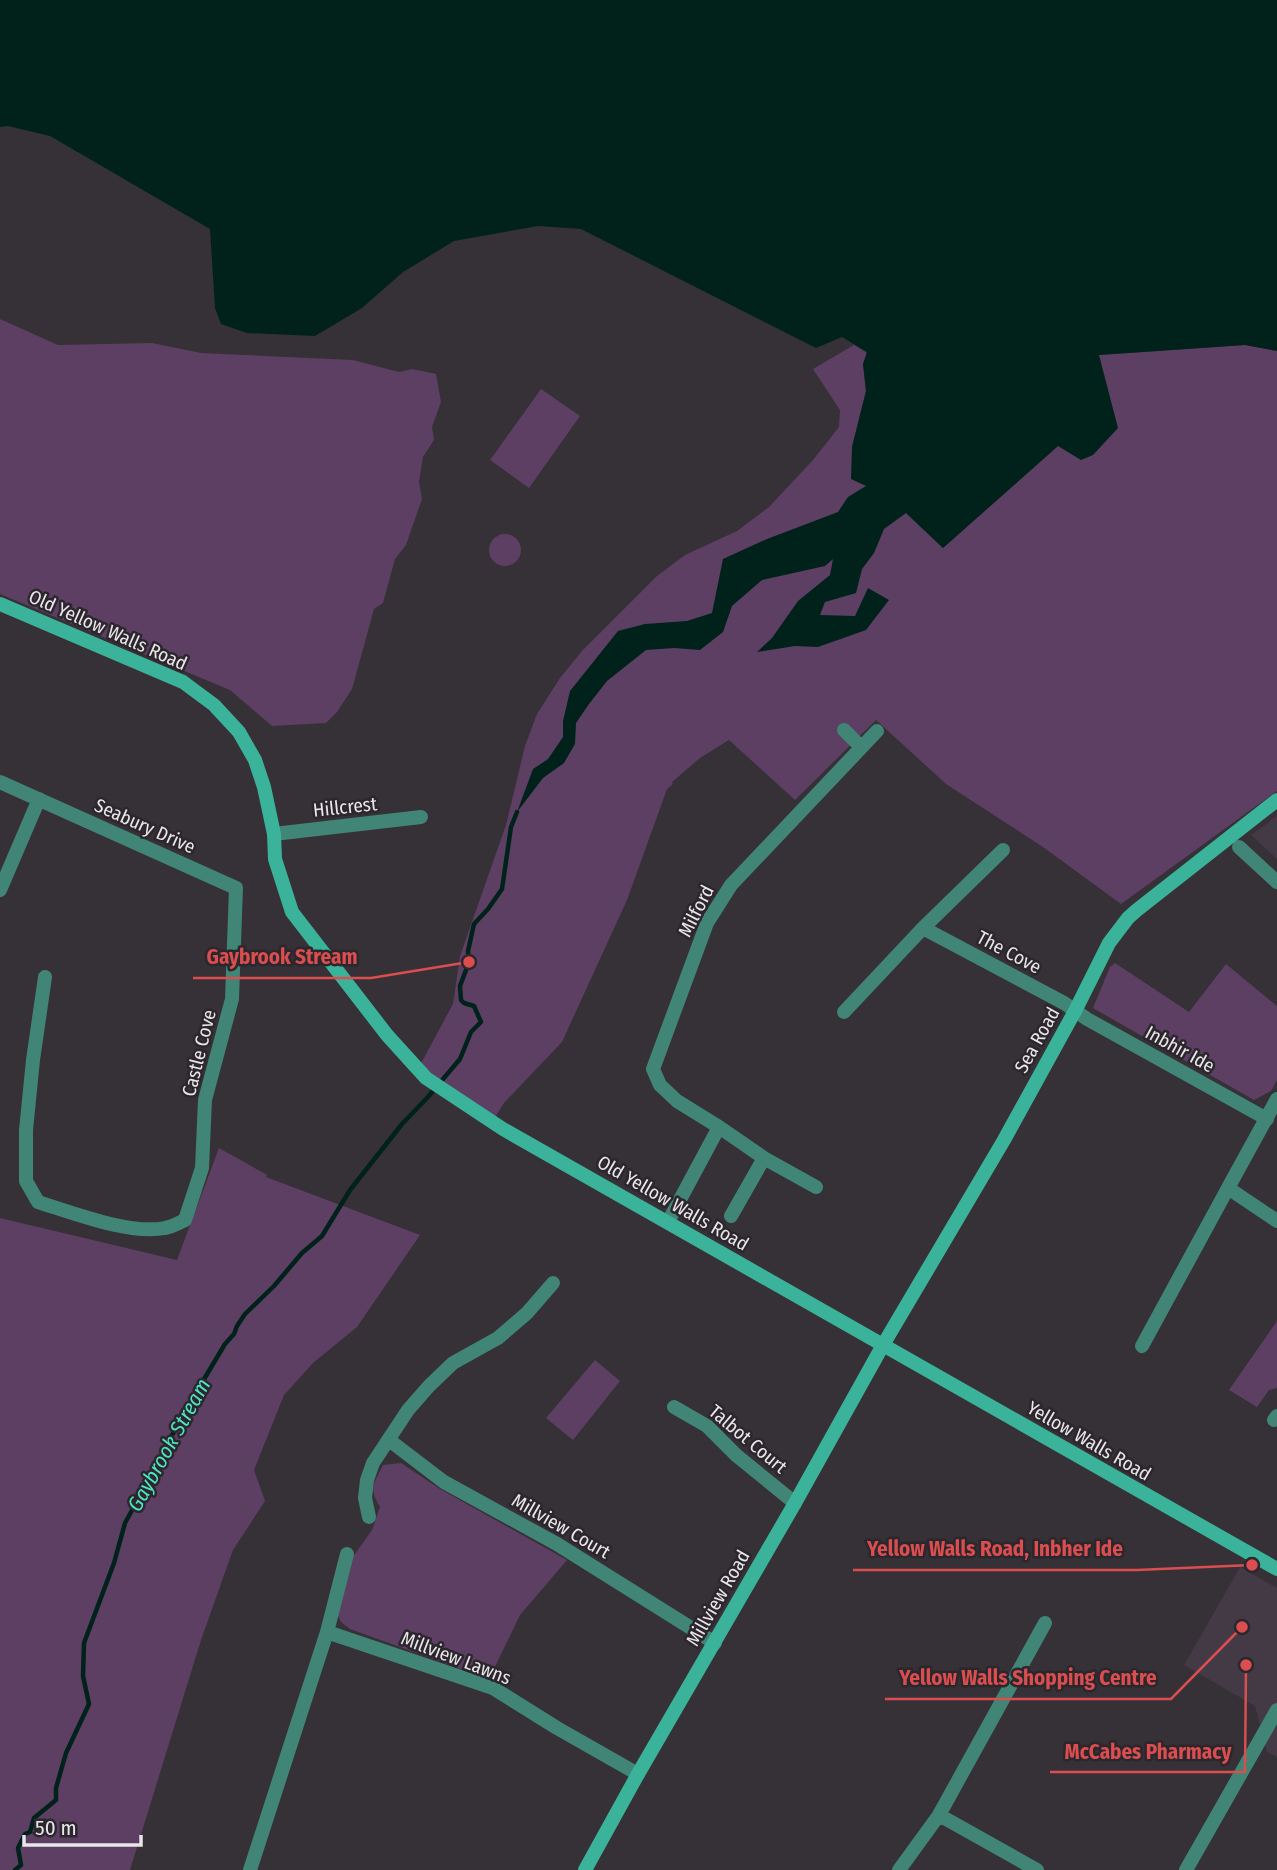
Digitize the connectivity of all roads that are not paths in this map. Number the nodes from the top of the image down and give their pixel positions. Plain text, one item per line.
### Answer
1 (0, 604) edge
2 (844, 730) dead end
3 (877, 731) dead end
4 (861, 747) junction
5 (0, 782) edge
6 (39, 799) junction
7 (1277, 800) edge
8 (421, 817) dead end
9 (274, 834) junction
10 (1239, 848) dead end
11 (1003, 850) dead end
12 (1277, 882) edge
13 (236, 888) joint
14 (0, 890) edge
15 (923, 928) junction
16 (45, 977) dead end
17 (1076, 1011) junction
18 (844, 1012) dead end
19 (1277, 1099) edge
20 (1267, 1119) junction
21 (719, 1127) junction
22 (764, 1158) junction
23 (816, 1187) dead end
24 (1228, 1188) junction
25 (730, 1216) dead end
26 (1277, 1221) edge
27 (668, 1222) junction
28 (553, 1283) dead end
29 (883, 1345) junction
30 (1142, 1346) dead end
31 (674, 1407) dead end
32 (389, 1440) junction
33 (795, 1503) junction
34 (369, 1517) dead end
35 (347, 1554) dead end
36 (1277, 1569) edge
37 (1045, 1623) dead end
38 (327, 1632) junction
39 (715, 1643) junction
40 (1277, 1710) edge
41 (638, 1774) junction
42 (939, 1815) junction
43 (250, 1870) edge
44 (585, 1870) edge
45 (899, 1870) edge
46 (1037, 1870) edge
47 (1186, 1870) edge

1 - 9 street, Old Yellow Walls Road
2 - 4 street
3 - 4 street, Milford
4 - 21 street, Milford
5 - 6 street, Seabury Drive
6 - 13 street, Seabury Drive
6 - 14 street
7 - 17 street, Sea Road
8 - 9 street, Hillcrest
9 - 27 street, Old Yellow Walls Road
10 - 12 street
11 - 15 street
13 - 16 street, Castle Cove
15 - 17 street, The Cove
15 - 18 street
17 - 20 street, Inbhir Ide
17 - 29 street, Sea Road
19 - 20 street
20 - 24 street
21 - 22 street, Milford
21 - 27 street
22 - 23 street, Milford
22 - 25 street
24 - 26 street
24 - 30 street
27 - 29 street, Old Yellow Walls Road
28 - 32 street
29 - 33 street, Millview Road
29 - 36 street, Yellow Walls Road
31 - 33 street, Talbot Court
32 - 34 street
32 - 39 street, Millview Court
33 - 39 street, Millview Road
35 - 38 street
37 - 42 street
38 - 41 street, Millview Lawns
38 - 43 street
39 - 41 street, Millview Road
40 - 47 street
41 - 44 street, Millview Road
42 - 45 street
42 - 46 street

